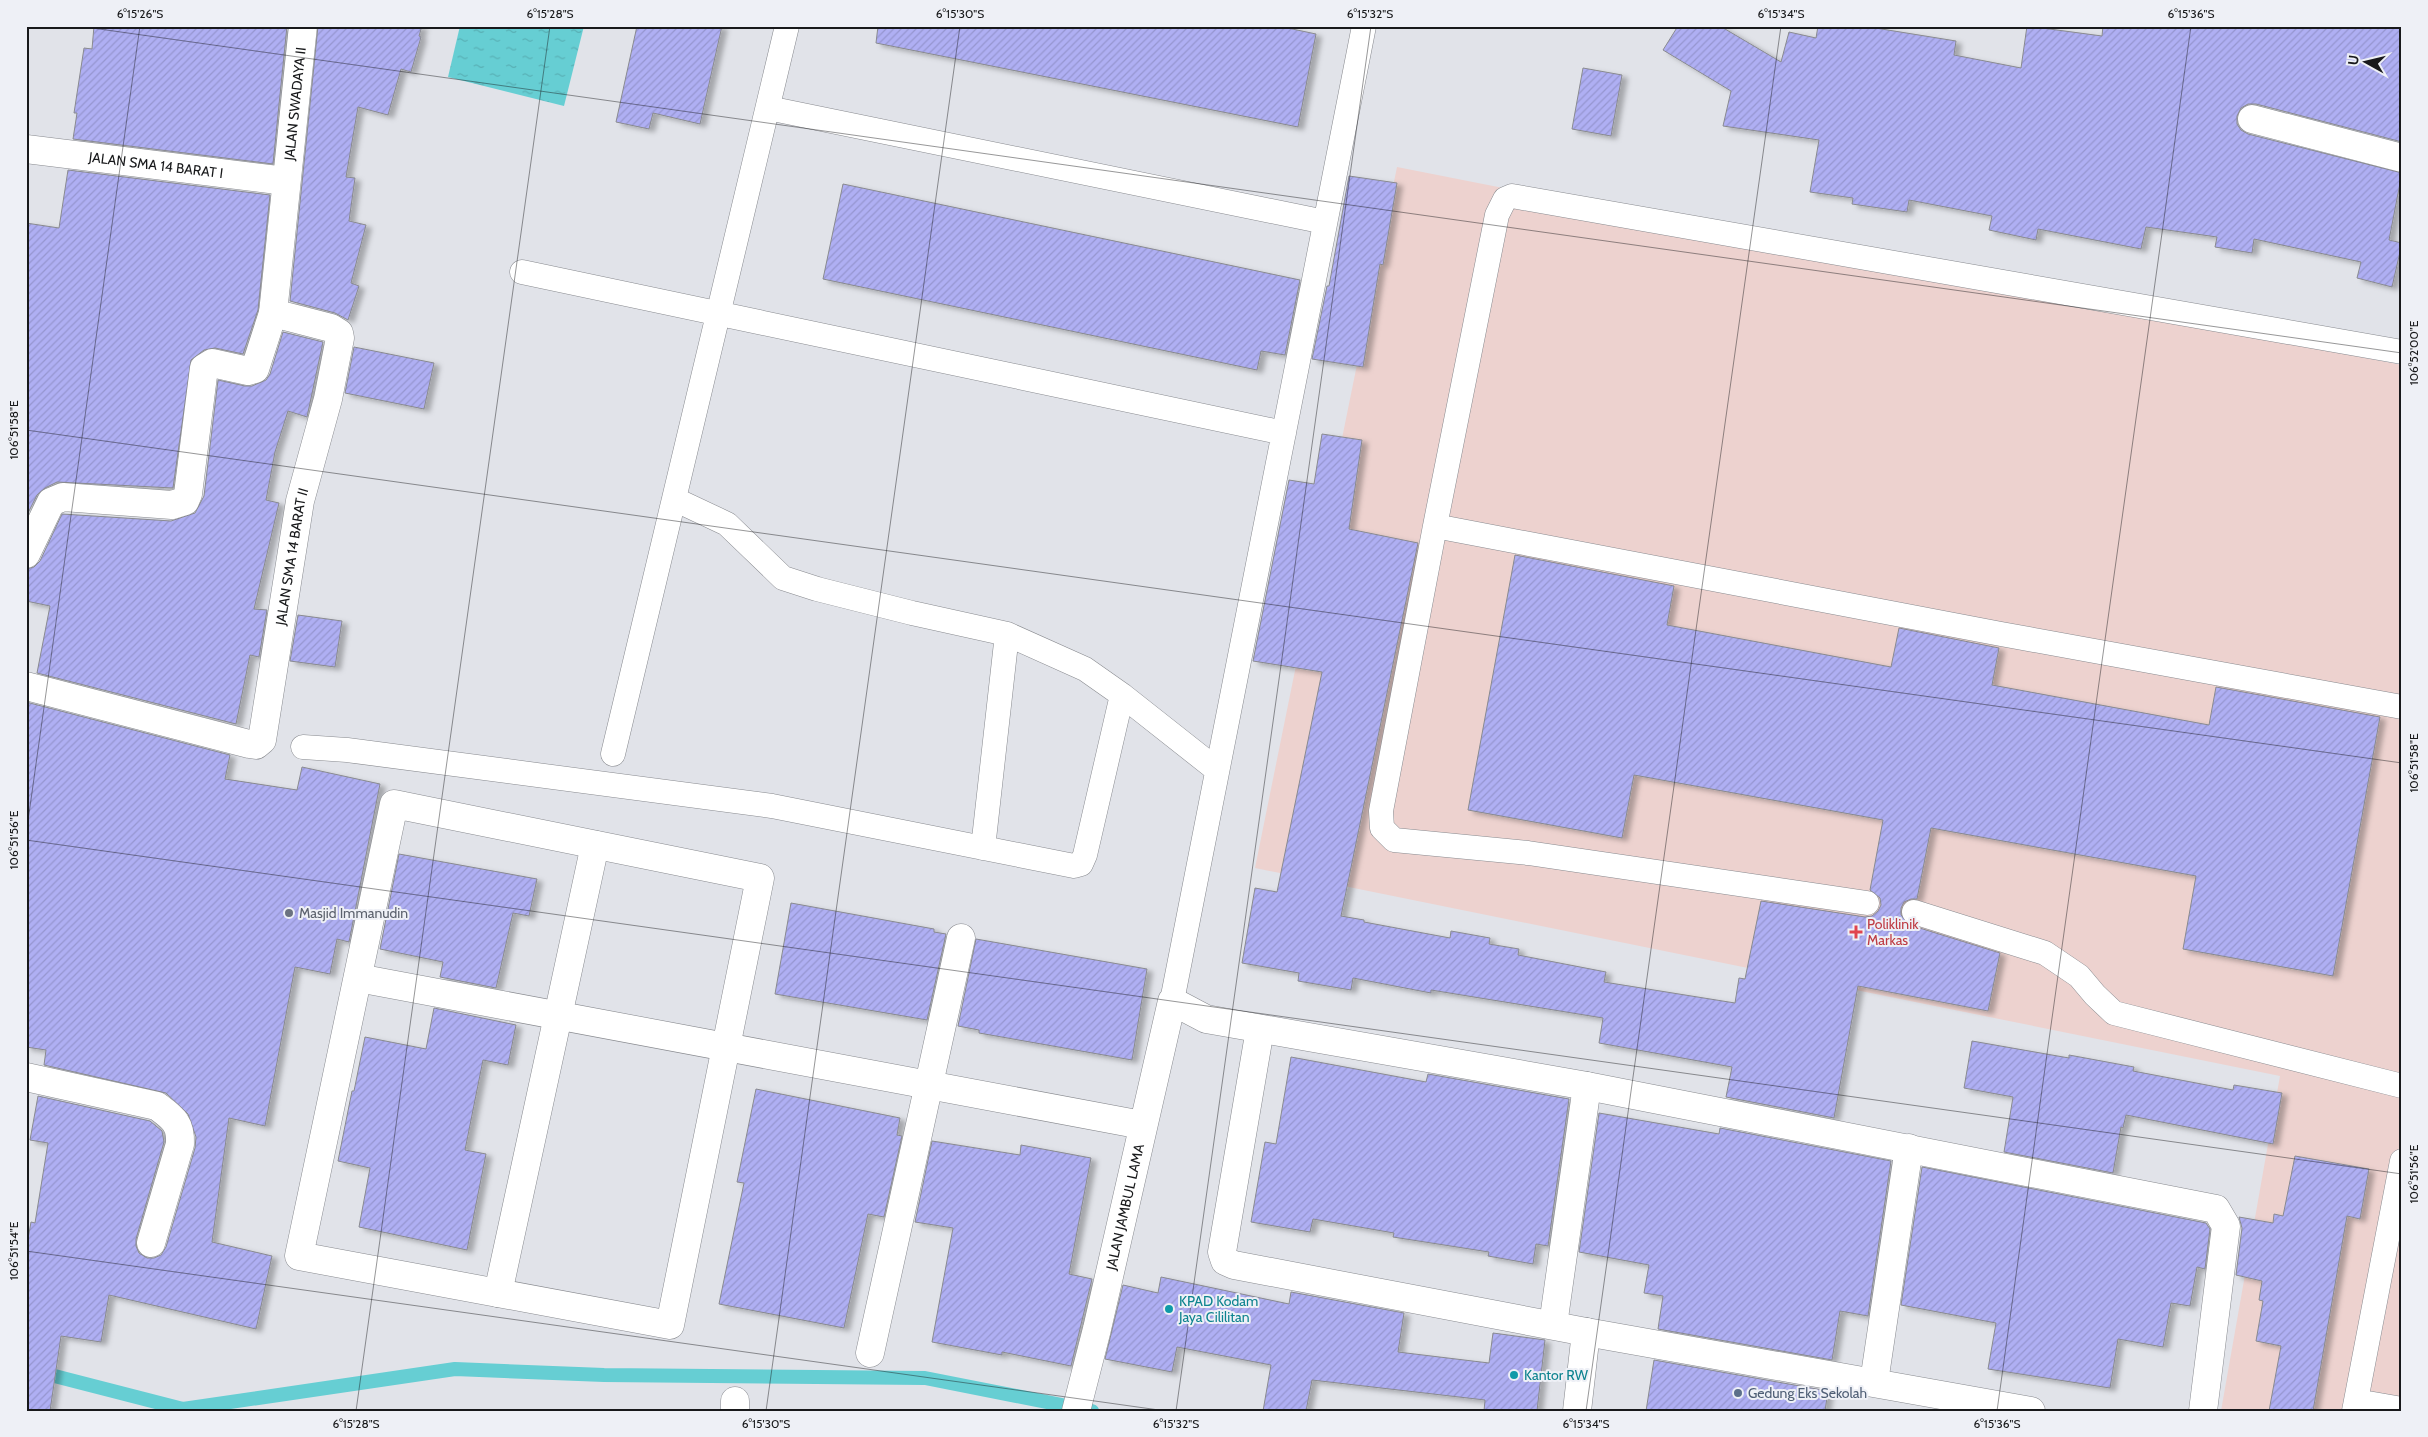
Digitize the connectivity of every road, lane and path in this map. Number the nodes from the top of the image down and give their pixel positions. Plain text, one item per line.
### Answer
1 (303, 26) edge
2 (787, 26) edge
3 (1364, 26) edge
4 (768, 108) junction
5 (2252, 119) dead end
6 (26, 150) edge
7 (2402, 158) edge
8 (286, 181) junction
9 (1326, 222) junction
10 (522, 272) dead end
11 (273, 313) junction
12 (719, 313) junction
13 (2402, 352) edge
14 (1284, 433) junction
15 (674, 498) junction
16 (1435, 526) junction
17 (26, 554) edge
18 (1007, 634) junction
19 (26, 686) edge
20 (1122, 695) junction
21 (2402, 707) edge
22 (304, 747) dead end
23 (613, 754) dead end
24 (1217, 770) junction
25 (595, 845) junction
26 (983, 848) junction
27 (1867, 903) dead end
28 (1914, 912) dead end
29 (961, 938) dead end
30 (358, 978) junction
31 (1172, 1001) junction
32 (558, 1016) junction
33 (1260, 1029) junction
34 (726, 1047) junction
35 (26, 1077) edge
36 (929, 1085) junction
37 (1587, 1086) junction
38 (2402, 1086) edge
39 (1142, 1125) junction
40 (1909, 1148) junction
41 (2402, 1161) edge
42 (151, 1243) dead end
43 (498, 1293) junction
44 (1553, 1325) junction
45 (1586, 1332) junction
46 (870, 1353) dead end
47 (1874, 1382) junction
48 (1079, 1399) edge
49 (2355, 1406) edge
50 (2402, 1409) edge
51 (1577, 1411) edge
52 (2031, 1411) edge
53 (2202, 1411) edge

1 - 8 street, JALAN SWADAYA II
2 - 4 lane
3 - 9 lane
4 - 9 lane
4 - 12 lane
5 - 7 street
6 - 8 street, JALAN SMA 14 BARAT I
8 - 11 street
9 - 14 lane
10 - 12 lane
11 - 17 street
11 - 19 street, JALAN SMA 14 BARAT II
12 - 14 lane
12 - 15 lane
13 - 16 lane
14 - 24 lane
15 - 18 lane
15 - 23 lane
16 - 21 lane
16 - 27 lane
18 - 20 lane
18 - 26 lane
20 - 24 lane
20 - 26 lane
22 - 26 lane
24 - 31 lane
25 - 30 street
25 - 32 street
25 - 34 street
28 - 38 lane
29 - 36 street
30 - 32 street
30 - 43 street
31 - 33 street
31 - 39 street, JALAN JAMBUL LAMA
32 - 34 street
32 - 43 street
33 - 37 street
33 - 44 street
34 - 36 street
34 - 43 street
35 - 42 street
36 - 39 street
36 - 46 street
37 - 40 street
37 - 44 street
39 - 48 street, JALAN JAMBUL LAMA
40 - 47 street
40 - 53 street
41 - 49 lane
44 - 45 street
45 - 47 street
45 - 51 street
47 - 52 street
49 - 50 lane

